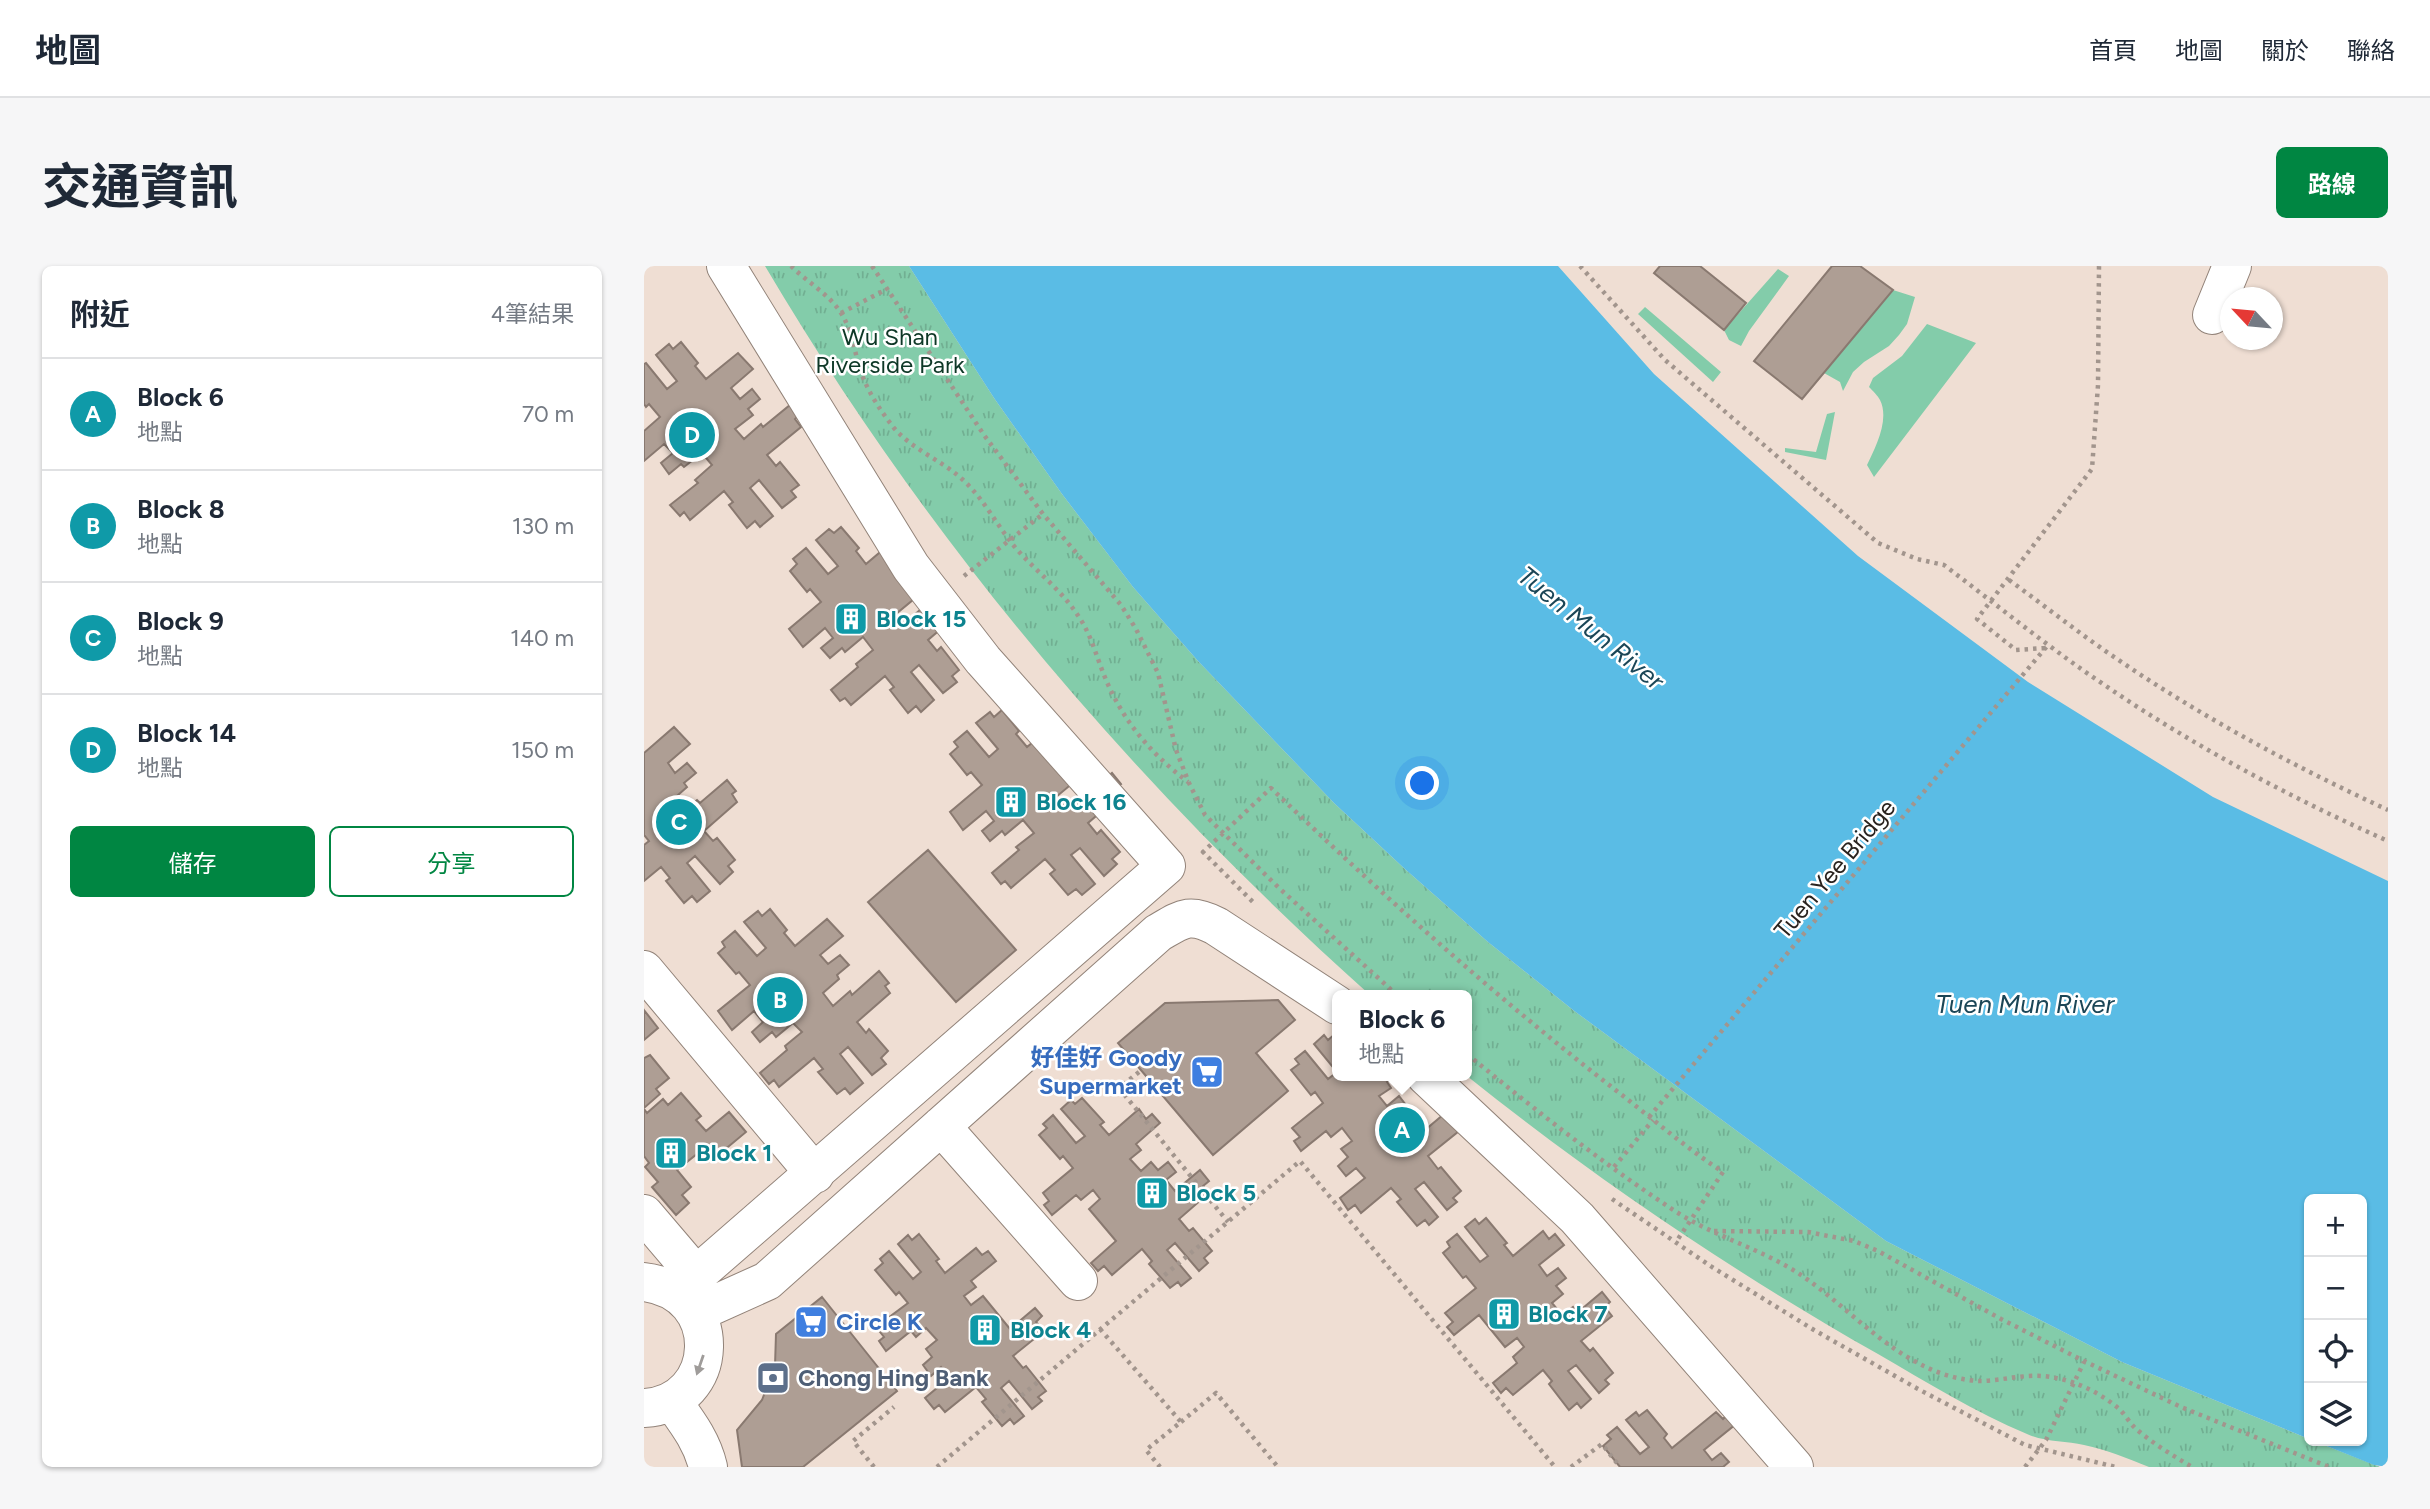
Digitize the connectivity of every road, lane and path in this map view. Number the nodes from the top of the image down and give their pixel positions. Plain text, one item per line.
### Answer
1 (726, 266) edge
2 (791, 266) edge
3 (872, 266) edge
4 (1580, 266) edge
5 (2099, 266) edge
6 (2232, 266) edge
7 (887, 289) junction
8 (841, 313) junction
9 (2212, 315) dead end
10 (1043, 514) junction
11 (1010, 540) junction
12 (956, 566) dead end
13 (963, 576) junction
14 (2009, 580) junction
15 (971, 586) dead end
16 (1991, 601) junction
17 (2047, 646) junction
18 (1189, 783) junction
19 (2388, 810) edge
20 (1224, 833) junction
21 (2388, 841) edge
22 (1203, 853) junction
23 (1180, 855) junction
24 (1257, 906) dead end
25 (644, 970) edge
26 (1391, 990) edge
27 (1332, 1003) edge
28 (1472, 1058) edge
29 (1139, 1073) dead end
30 (1431, 1081) edge
31 (1651, 1118) junction
32 (941, 1126) junction
33 (1614, 1167) junction
34 (815, 1174) junction
35 (644, 1214) edge
36 (1690, 1220) junction
37 (1227, 1222) junction
38 (1709, 1231) junction
39 (1077, 1281) dead end
40 (678, 1291) edge
41 (1100, 1329) junction
42 (2084, 1362) junction
43 (2074, 1382) junction
44 (658, 1404) edge
45 (894, 1407) dead end
46 (1181, 1422) junction
47 (2038, 1448) junction
48 (708, 1467) edge
49 (874, 1467) edge
50 (937, 1467) edge
51 (1160, 1467) edge
52 (1278, 1467) edge
53 (1555, 1467) edge
54 (1571, 1467) edge
55 (1620, 1467) edge
56 (1794, 1467) edge
57 (2025, 1467) edge
58 (2116, 1467) edge
59 (2192, 1467) edge
60 (2329, 1467) edge

1 - 23 street
2 - 8 path
3 - 7 path
4 - 16 path
5 - 14 path
6 - 9 street
7 - 8 path
7 - 10 path
8 - 11 path
10 - 11 path
10 - 18 path
11 - 13 path
11 - 18 path
12 - 13 path
13 - 15 path
14 - 16 path
14 - 19 path
16 - 17 path
16 - 17 path
17 - 21 path
17 - 31 path, Tuen Yee Bridge
18 - 20 path
20 - 22 path
20 - 26 path
20 - 31 path
22 - 23 path
22 - 23 path
22 - 24 path
23 - 34 street
25 - 34 street
27 - 32 street
28 - 33 path
29 - 37 path
30 - 56 street
31 - 33 path, Tuen Yee Bridge
31 - 36 path
32 - 39 street
32 - 40 street
33 - 36 path
34 - 40 street
35 - 40 street
36 - 38 path
36 - 47 path
37 - 41 path
37 - 53 path
38 - 42 path
38 - 43 path
40 -> 44 street
41 - 46 path
41 - 50 path
42 - 43 path
42 - 60 path
43 - 47 path
43 - 59 path
44 - 48 street
45 - 49 path
46 - 51 path
46 - 52 path
47 - 57 path
47 - 58 path
54 - 55 path

